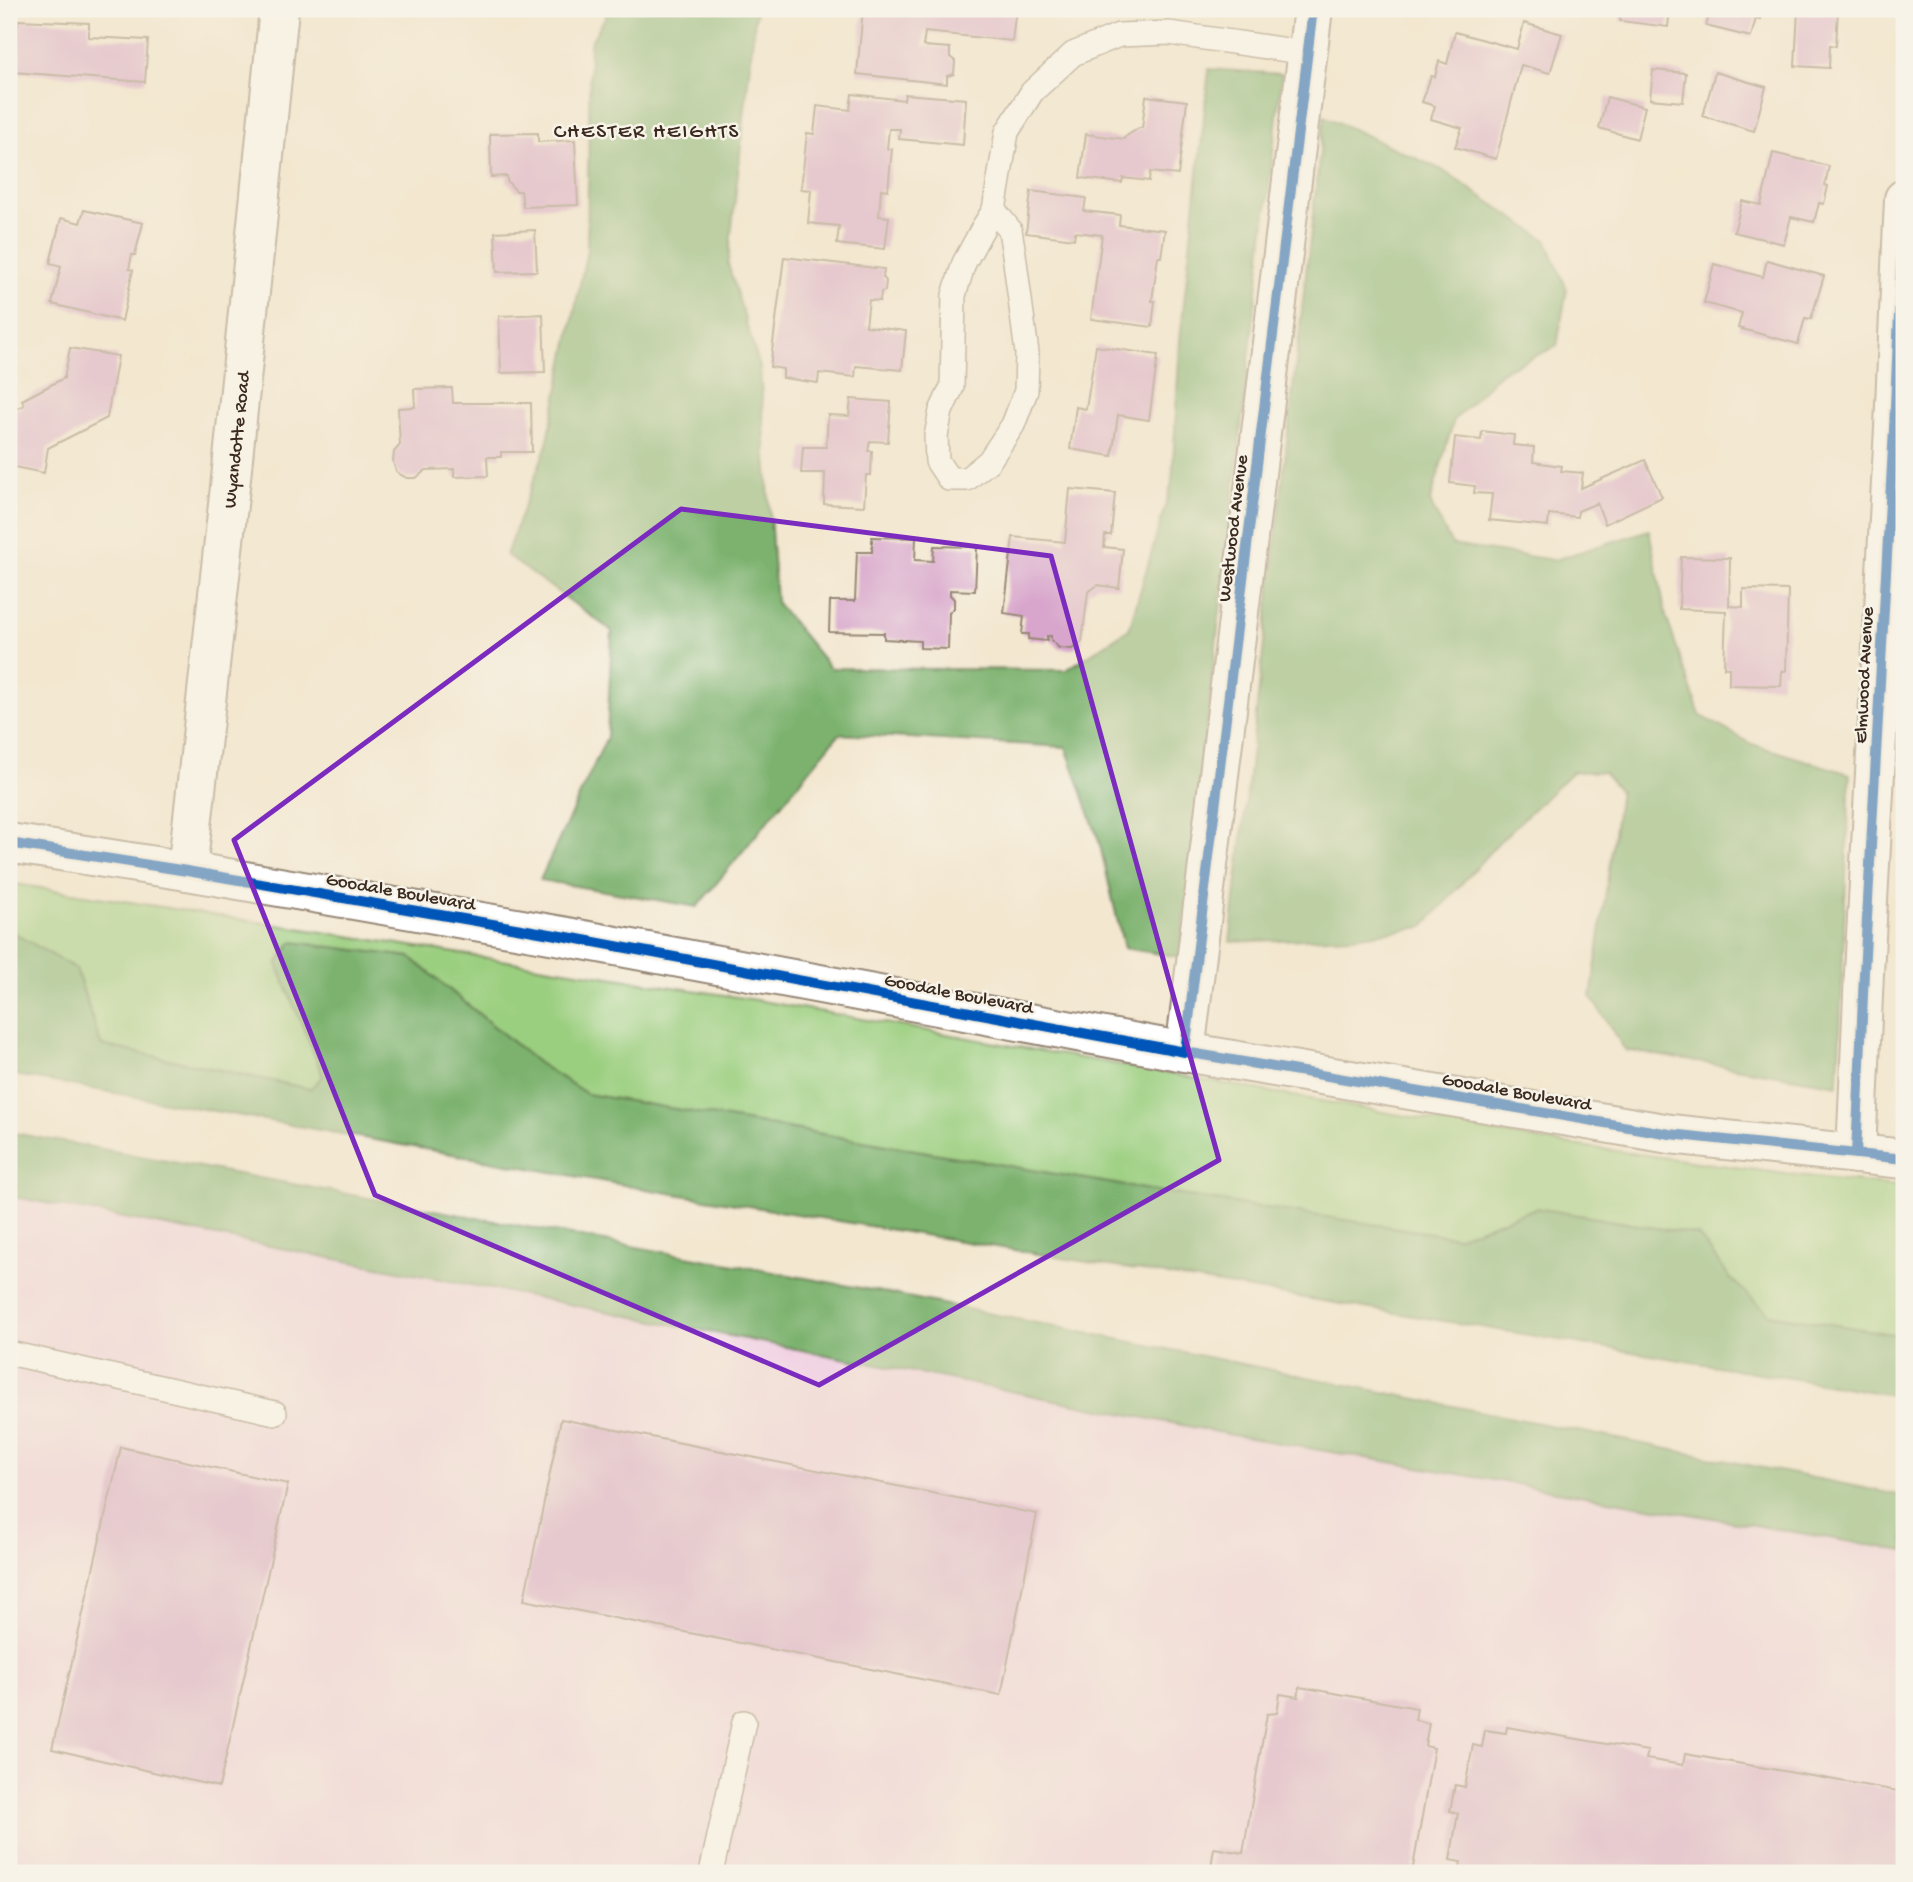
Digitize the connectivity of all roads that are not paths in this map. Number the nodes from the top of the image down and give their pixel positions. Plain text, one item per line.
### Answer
1 (279, 9) edge
2 (1313, 9) edge
3 (1308, 53) junction
4 (1904, 199) edge
5 (994, 210) junction
6 (9, 843) edge
7 (187, 871) junction
8 (1185, 1052) junction
9 (1856, 1154) junction
10 (1904, 1159) edge
11 (9, 1353) edge
12 (275, 1413) dead end
13 (744, 1722) dead end
14 (711, 1873) edge

1 - 7 street, Wyandotte Road
2 - 3 street, Westwood Avenue
3 - 5 lane
3 - 8 street, Westwood Avenue
4 - 9 street, Elmwood Avenue
5 - 5 lane
6 - 7 street, Goodale Boulevard
7 - 8 street, Goodale Boulevard
8 - 9 street, Goodale Boulevard
9 - 10 street, Goodale Boulevard
11 - 12 lane
13 - 14 lane

